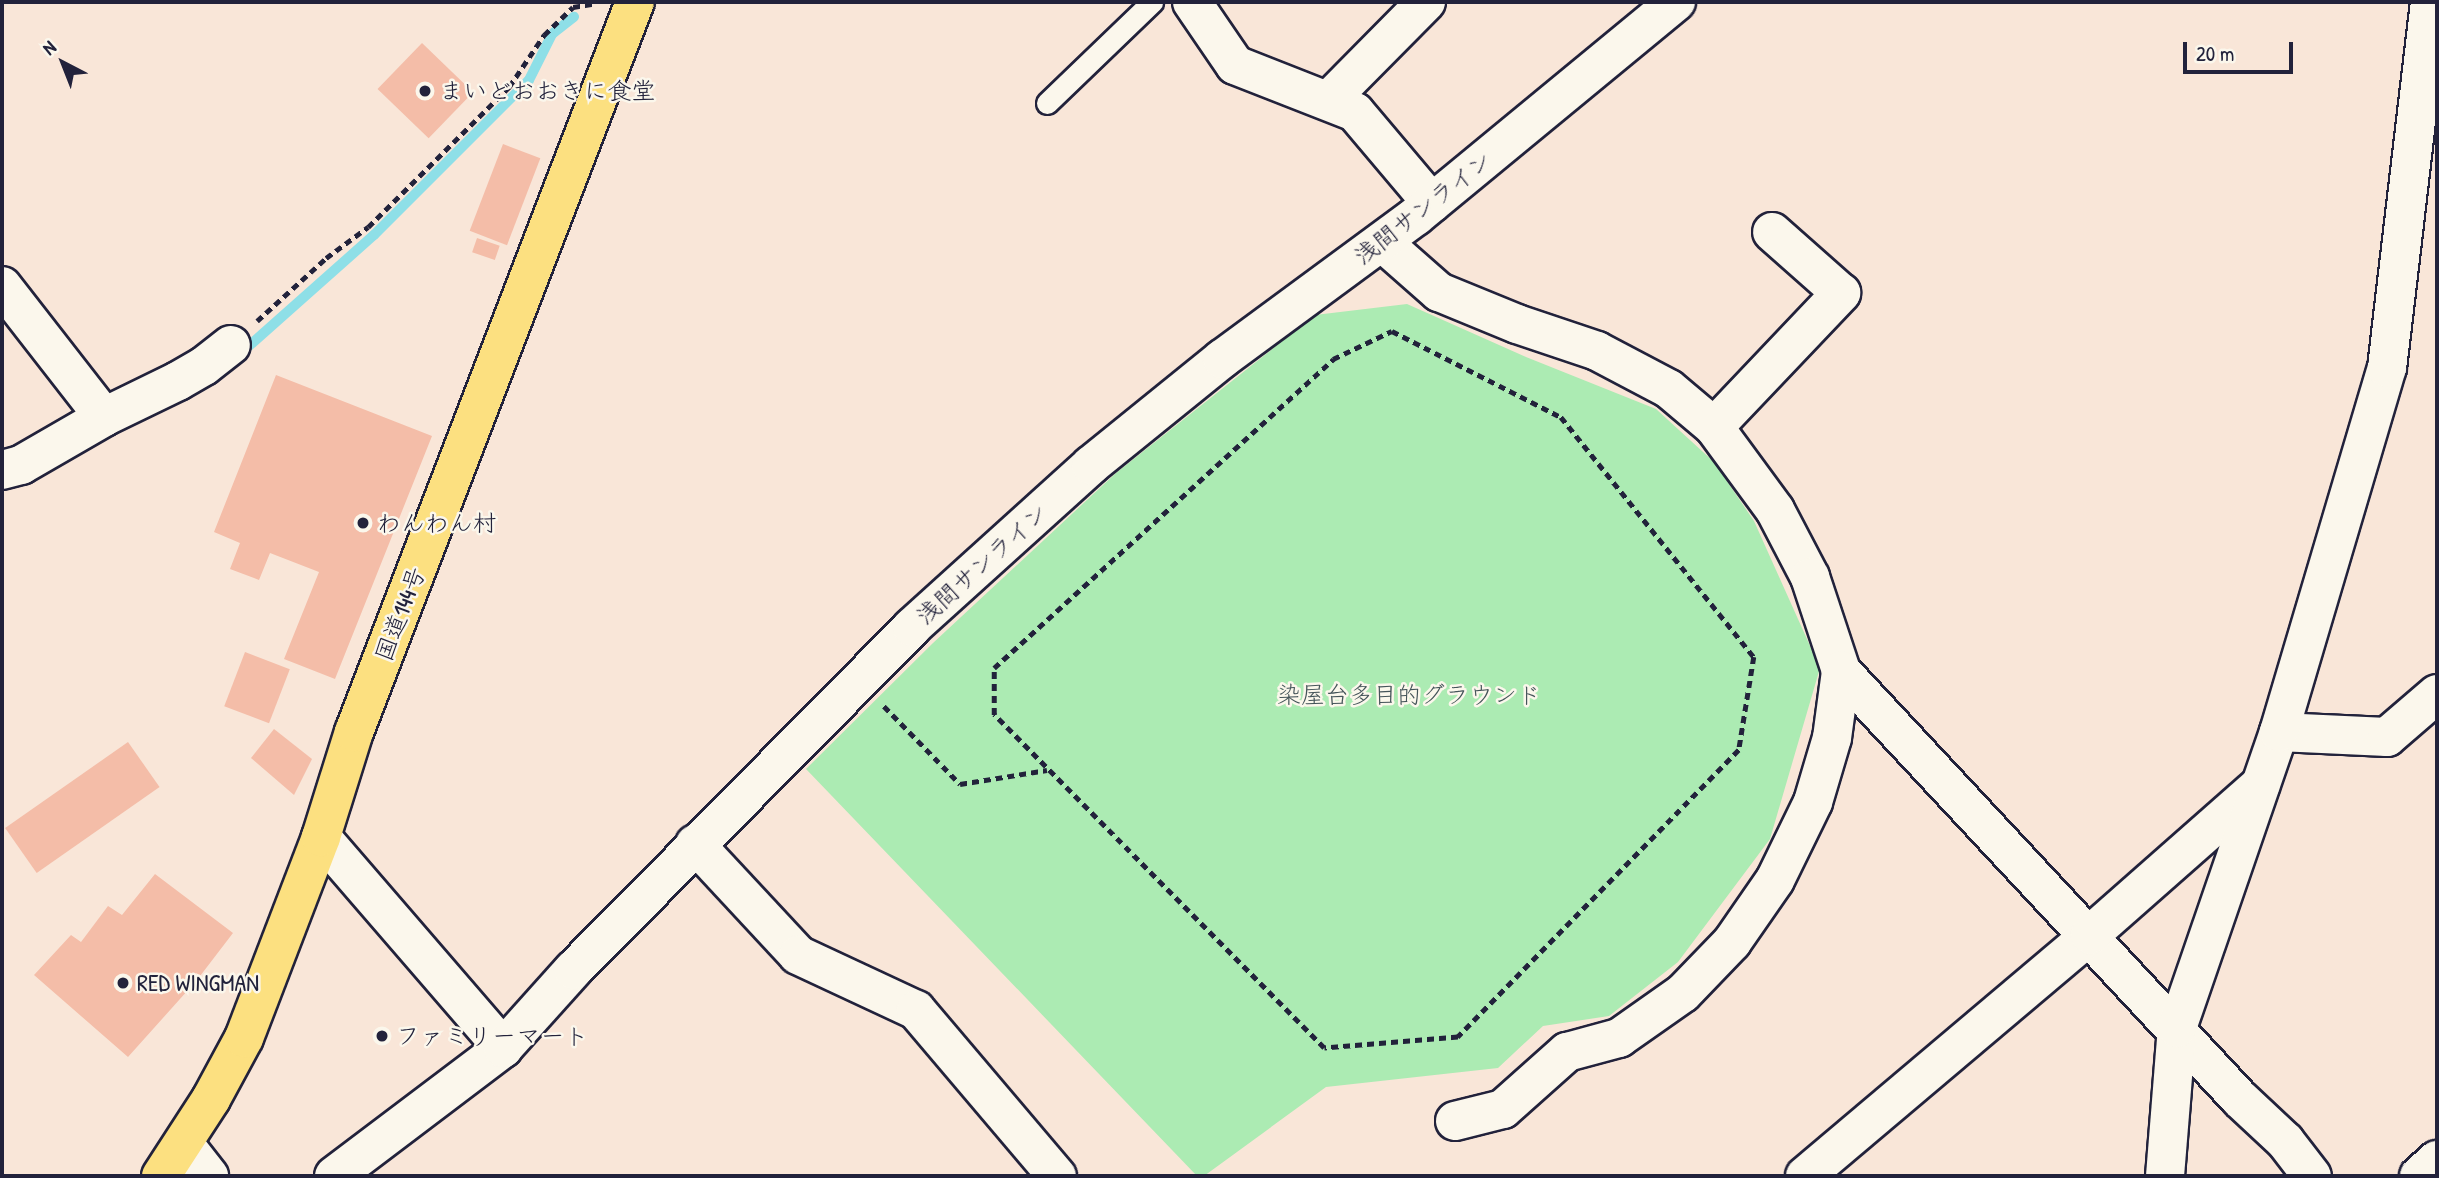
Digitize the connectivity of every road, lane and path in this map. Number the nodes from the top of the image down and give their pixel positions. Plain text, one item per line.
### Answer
1 (635, 2) edge
2 (1152, 2) edge
3 (1192, 2) edge
4 (1426, 2) edge
5 (1675, 2) edge
6 (2430, 2) edge
7 (573, 7) dead end
8 (1329, 100) junction
9 (1046, 103) dead end
10 (1432, 203) junction
11 (1772, 232) dead end
12 (1382, 242) junction
13 (2, 286) edge
14 (231, 345) joint
15 (104, 417) junction
16 (1714, 427) junction
17 (2, 470) edge
18 (1841, 671) junction
19 (859, 680) junction
20 (2437, 694) edge
21 (2279, 732) junction
22 (1048, 769) junction
23 (2261, 785) junction
24 (321, 837) junction
25 (695, 844) junction
26 (2090, 935) junction
27 (2177, 1028) junction
28 (503, 1048) junction
29 (1455, 1121) dead end
30 (184, 1144) junction
31 (2437, 1160) edge
32 (161, 1176) edge
33 (209, 1176) edge
34 (334, 1176) edge
35 (1057, 1176) edge
36 (1805, 1176) edge
37 (2165, 1176) edge
38 (2312, 1176) edge
39 (2419, 1176) edge

1 - 24 highway, 国道144号
2 - 9 lane
3 - 8 street
4 - 8 street
5 - 10 street, 浅間サンライン
6 - 21 street
7 - 14 path
8 - 10 street
10 - 12 street, 浅間サンライン
11 - 16 street
12 - 16 street
12 - 19 street, 浅間サンライン
13 - 15 street
14 - 15 street
15 - 17 street
16 - 18 street
18 - 26 street
18 - 29 street
19 - 22 path
19 - 25 street, 浅間サンライン
20 - 21 street
21 - 23 street
22 - 22 path
23 - 26 street
23 - 27 street
24 - 28 street
24 - 30 highway, 国道144号
25 - 28 street, 浅間サンライン
25 - 35 street
26 - 27 street
26 - 36 street
27 - 37 street
27 - 38 street
28 - 34 street, 浅間サンライン
30 - 32 highway, 国道144号
30 - 33 street
31 - 39 street

